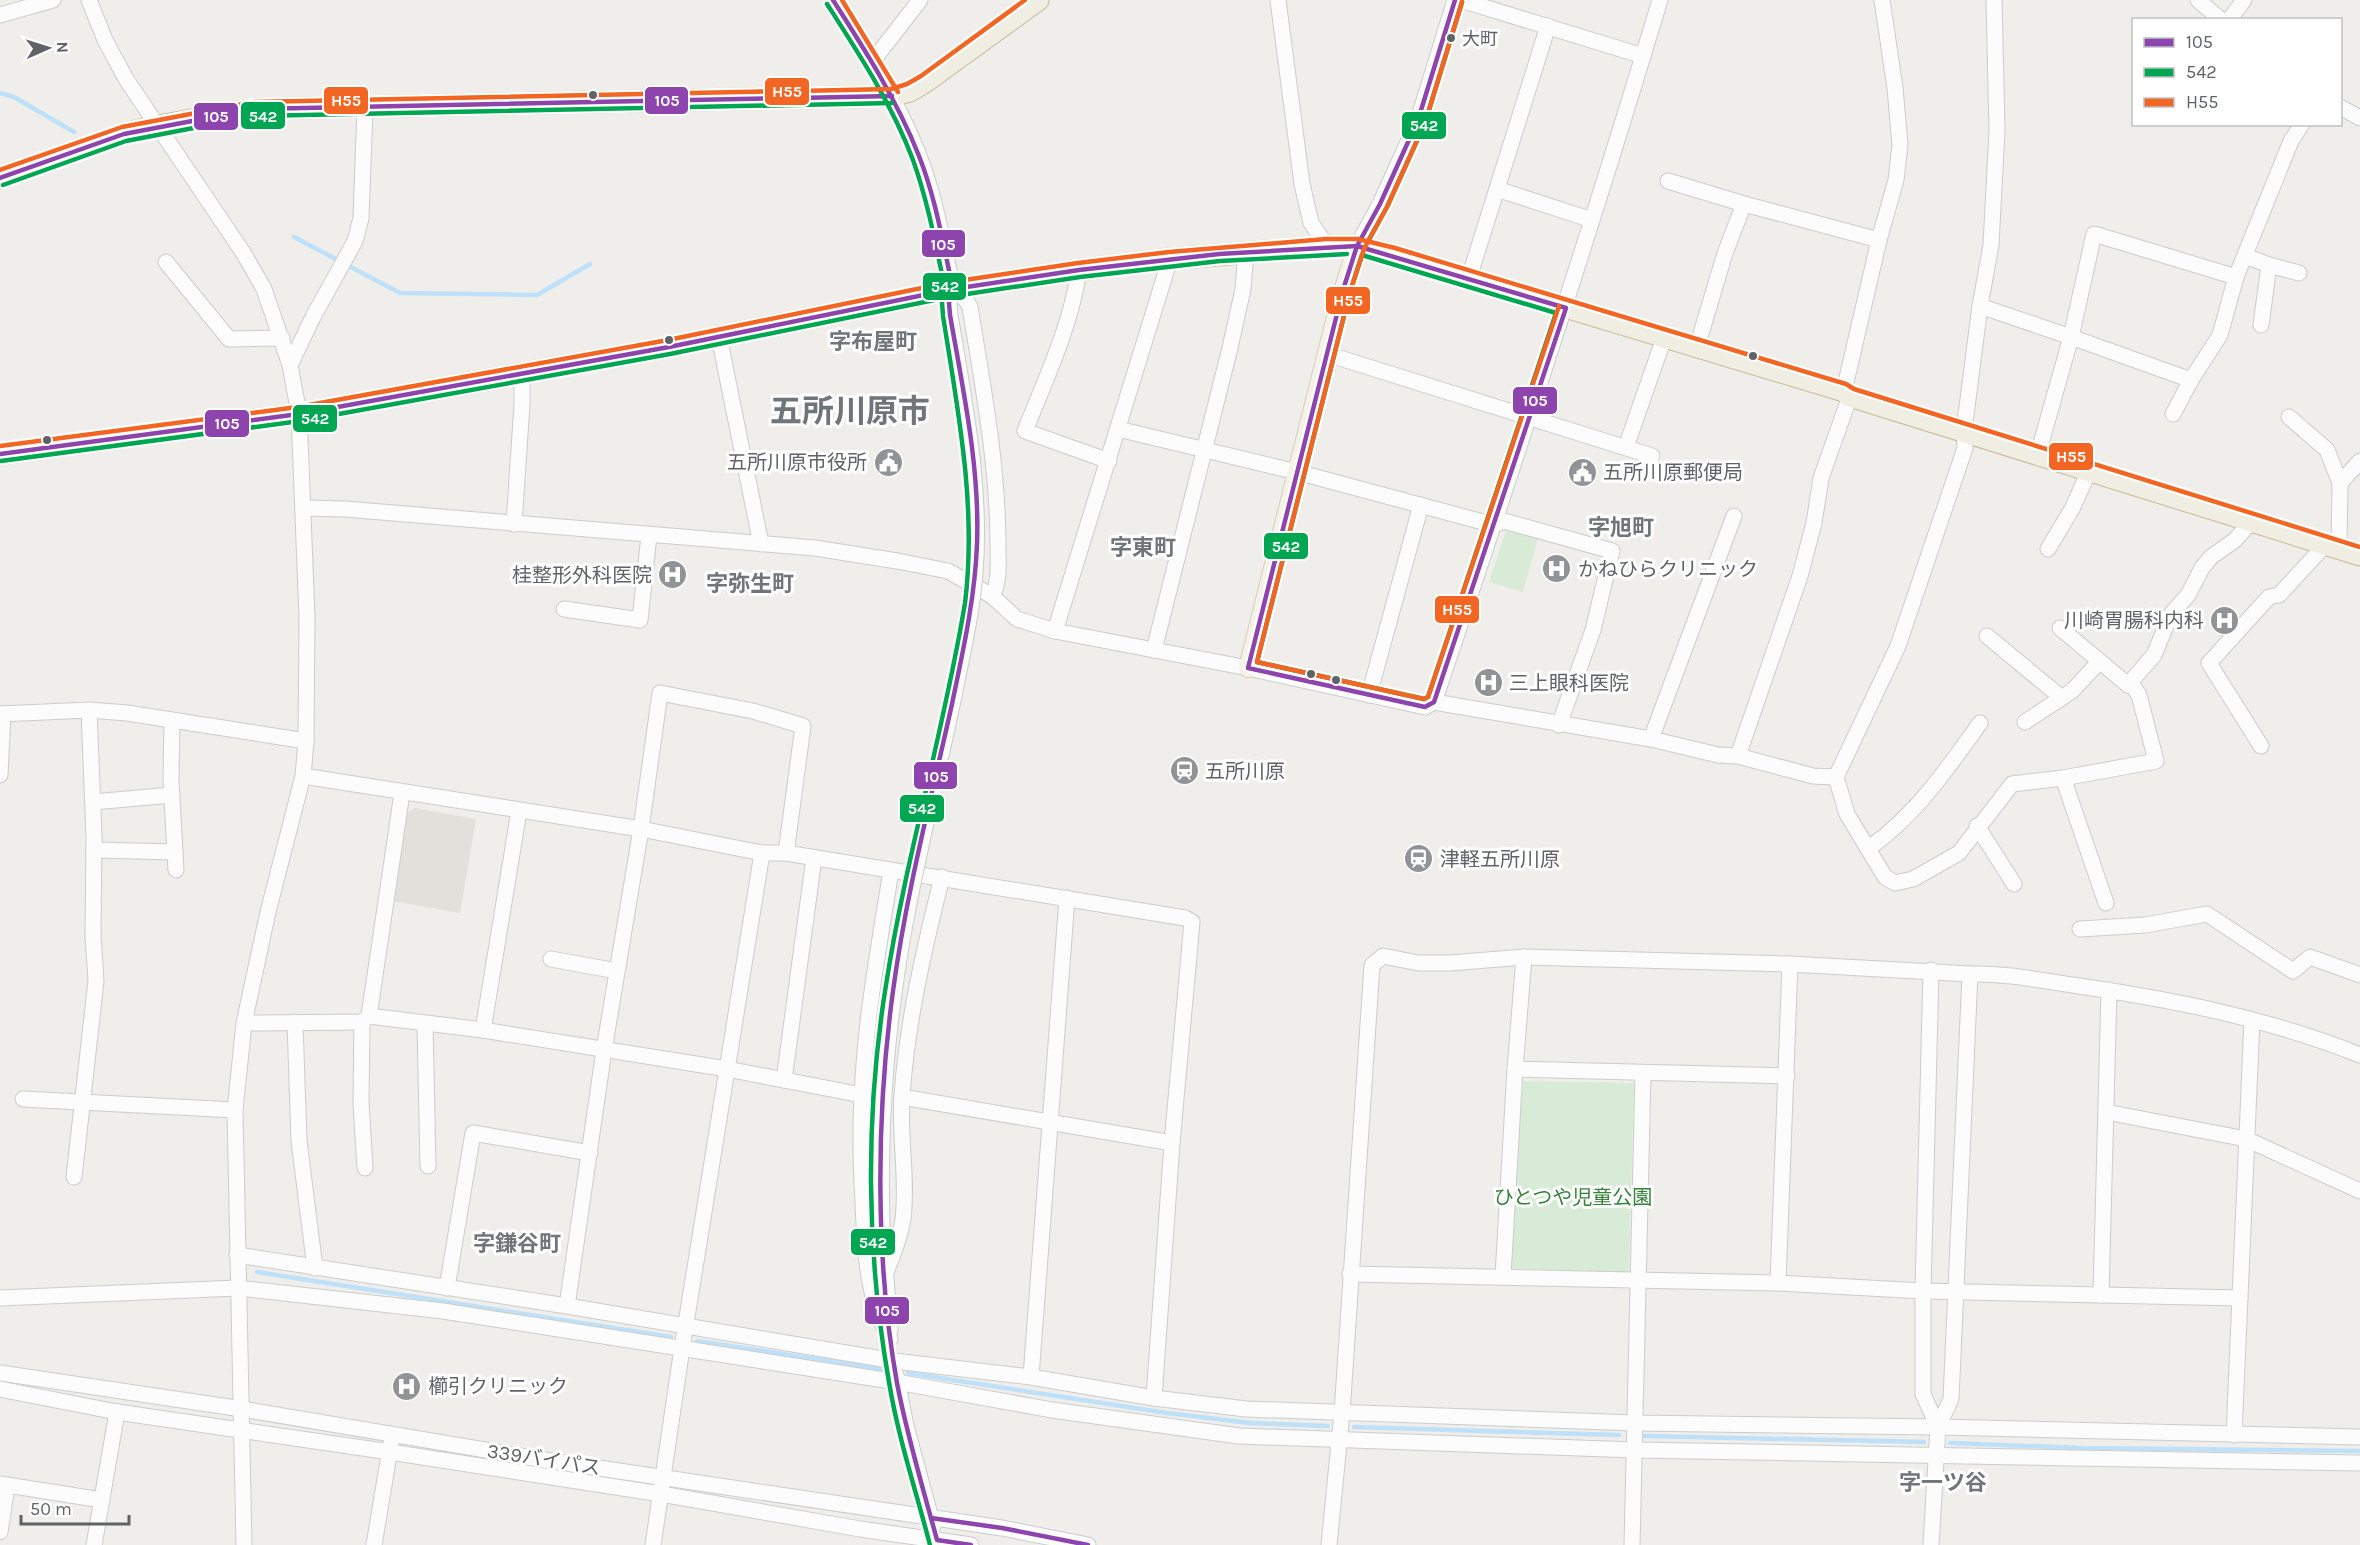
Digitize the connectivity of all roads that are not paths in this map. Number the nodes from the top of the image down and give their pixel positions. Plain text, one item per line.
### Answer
1 (53, 0) edge
2 (89, 0) edge
3 (833, 0) edge
4 (920, 0) edge
5 (1038, 0) edge
6 (1278, 0) edge
7 (1455, 0) edge
8 (1461, 0) edge
9 (1660, 0) edge
10 (1882, 0) edge
11 (1994, 0) edge
12 (2198, 0) edge
13 (2244, 0) edge
14 (0, 15) edge
15 (2219, 18) edge
16 (2230, 18) edge
17 (1548, 26) junction
18 (1643, 56) junction
19 (872, 62) junction
20 (892, 96) junction
21 (365, 108) junction
22 (2342, 108) edge
23 (2360, 118) edge
24 (158, 126) junction
25 (2301, 126) edge
26 (0, 178) edge
27 (1668, 181) dead end
28 (1497, 189) junction
29 (1744, 204) junction
30 (1592, 220) junction
31 (1879, 240) junction
32 (1328, 246) junction
33 (1357, 246) junction
34 (1246, 252) junction
35 (2245, 256) junction
36 (1170, 259) junction
37 (166, 262) dead end
38 (2269, 265) junction
39 (1079, 270) junction
40 (2299, 273) dead end
41 (2236, 277) junction
42 (1469, 278) junction
43 (953, 289) junction
44 (1980, 306) junction
45 (1566, 308) junction
46 (2261, 326) dead end
47 (2071, 336) junction
48 (719, 337) junction
49 (282, 338) junction
50 (1664, 338) junction
51 (1696, 347) junction
52 (1327, 354) junction
53 (290, 365) junction
54 (522, 375) junction
55 (2191, 380) junction
56 (1847, 393) junction
57 (298, 414) junction
58 (2173, 414) dead end
59 (1529, 417) junction
60 (2289, 417) dead end
61 (1118, 429) junction
62 (1964, 430) junction
63 (1626, 447) junction
64 (1204, 449) junction
65 (0, 454) edge
66 (2038, 454) junction
67 (1652, 456) dead end
68 (1109, 461) junction
69 (2360, 461) edge
70 (2089, 471) junction
71 (1297, 472) junction
72 (2340, 483) junction
73 (1421, 506) junction
74 (303, 507) junction
75 (1734, 516) dead end
76 (2251, 522) junction
77 (514, 524) junction
78 (1494, 525) junction
79 (649, 535) junction
80 (761, 544) junction
81 (2332, 546) junction
82 (2048, 549) dead end
83 (2360, 555) edge
84 (992, 596) junction
85 (564, 609) dead end
86 (2060, 628) dead end
87 (1055, 631) junction
88 (1987, 636) dead end
89 (1154, 650) junction
90 (2099, 662) junction
91 (1248, 668) junction
92 (2128, 685) junction
93 (1369, 695) junction
94 (2062, 698) junction
95 (1434, 702) junction
96 (89, 710) junction
97 (2, 714) edge
98 (172, 720) junction
99 (2025, 722) dead end
100 (1980, 723) dead end
101 (1560, 724) junction
102 (1651, 739) junction
103 (306, 741) junction
104 (2261, 746) dead end
105 (1737, 756) junction
106 (0, 775) edge
107 (303, 776) junction
108 (1836, 777) junction
109 (2064, 778) junction
110 (402, 793) junction
111 (172, 795) junction
112 (93, 802) junction
113 (519, 811) junction
114 (1977, 826) junction
115 (641, 830) junction
116 (1869, 848) junction
117 (94, 850) junction
118 (175, 852) junction
119 (786, 852) junction
120 (762, 853) junction
121 (814, 858) junction
122 (176, 870) dead end
123 (891, 871) junction
124 (942, 877) junction
125 (2014, 884) dead end
126 (1067, 898) junction
127 (2106, 903) dead end
128 (2080, 929) dead end
129 (1524, 957) junction
130 (551, 959) dead end
131 (1790, 964) junction
132 (1931, 970) junction
133 (617, 971) junction
134 (1970, 974) junction
135 (2360, 975) edge
136 (2109, 990) junction
137 (366, 1019) junction
138 (2252, 1020) junction
139 (295, 1022) junction
140 (244, 1023) junction
141 (424, 1024) junction
142 (483, 1030) junction
143 (604, 1050) junction
144 (2360, 1055) edge
145 (727, 1069) junction
146 (1515, 1070) junction
147 (1643, 1073) junction
148 (1786, 1076) junction
149 (784, 1080) junction
150 (862, 1095) junction
151 (902, 1097) junction
152 (23, 1099) dead end
153 (83, 1102) junction
154 (235, 1110) junction
155 (2106, 1112) junction
156 (1048, 1123) junction
157 (2246, 1139) junction
158 (1172, 1143) junction
159 (590, 1153) junction
160 (428, 1166) dead end
161 (365, 1168) dead end
162 (74, 1177) dead end
163 (2360, 1191) edge
164 (237, 1255) junction
165 (315, 1268) junction
166 (1350, 1274) junction
167 (885, 1275) junction
168 (1503, 1276) junction
169 (1638, 1279) junction
170 (1778, 1283) junction
171 (238, 1288) junction
172 (447, 1288) junction
173 (1923, 1291) junction
174 (1957, 1292) junction
175 (2101, 1295) junction
176 (0, 1298) edge
177 (2240, 1298) junction
178 (567, 1306) junction
179 (686, 1328) junction
180 (890, 1339) junction
181 (682, 1348) junction
182 (894, 1361) junction
183 (0, 1374) edge
184 (1031, 1377) junction
185 (897, 1382) junction
186 (0, 1389) edge
187 (1154, 1398) junction
188 (242, 1410) junction
189 (117, 1412) junction
190 (1342, 1413) junction
191 (1635, 1423) junction
192 (1938, 1427) junction
193 (242, 1429) junction
194 (393, 1434) junction
195 (2234, 1435) junction
196 (2360, 1437) edge
197 (1340, 1440) junction
198 (1634, 1450) junction
199 (390, 1452) junction
200 (1936, 1454) junction
201 (2360, 1463) edge
202 (663, 1478) junction
203 (3, 1485) edge
204 (661, 1494) junction
205 (102, 1500) junction
206 (931, 1518) junction
207 (0, 1532) edge
208 (938, 1542) edge
209 (94, 1545) edge
210 (244, 1545) edge
211 (374, 1545) edge
212 (653, 1545) edge
213 (971, 1545) edge
214 (1088, 1545) edge
215 (1329, 1545) edge
216 (1632, 1545) edge
217 (1931, 1545) edge

1 - 14 street
2 - 24 street
3 - 19 street
4 - 19 street
5 - 20 highway
6 - 32 street
7 - 33 street
8 - 17 street
9 - 18 street
10 - 31 street
11 - 44 street
12 - 15 street
13 - 16 street
17 - 18 street
17 - 28 street
18 - 30 street
19 - 20 street
20 - 21 highway
20 - 43 street
21 - 24 highway
21 - 53 street
22 - 23 street
24 - 26 highway
24 - 49 street
25 - 35 street
27 - 29 street
28 - 30 street
28 - 42 street
29 - 31 street
29 - 51 street
30 - 45 street
31 - 56 street
32 - 33 highway
32 - 34 highway
33 - 42 highway
33 - 52 main road
34 - 36 highway
34 - 64 street
35 - 38 street
35 - 41 street
36 - 39 highway
36 - 61 street
37 - 49 street
38 - 40 street
38 - 46 street
39 - 43 highway
39 - 68 street
41 - 47 street
41 - 55 street
42 - 45 highway
43 - 48 highway
43 - 84 street
43 - 167 street, bridge
44 - 47 street
44 - 62 street
45 - 50 highway
45 - 59 street
47 - 55 street
47 - 66 street
48 - 54 highway
48 - 80 street
49 - 53 street
50 - 51 highway
50 - 63 street
51 - 56 highway
52 - 59 street
52 - 71 main road
53 - 57 street
54 - 57 highway
54 - 77 street
55 - 58 street
56 - 62 highway
56 - 105 street
57 - 65 highway
57 - 74 street
59 - 63 street
59 - 78 street
60 - 72 street
61 - 64 street
61 - 68 street
62 - 66 highway
62 - 108 street
63 - 67 street
64 - 71 street
64 - 89 street
66 - 70 highway
68 - 87 street
69 - 72 street
70 - 76 highway
70 - 82 street
71 - 73 street
71 - 91 main road
72 - 81 street
73 - 78 street
73 - 93 street
74 - 77 street
74 - 103 street
75 - 102 street
76 - 81 highway
76 - 92 street
77 - 79 street
78 - 95 street
78 - 101 street
79 - 80 street
79 - 85 street
80 - 84 street
81 - 83 highway
81 - 104 street
84 - 87 street
86 - 90 street
87 - 89 street
88 - 94 street
89 - 91 street
90 - 92 street
90 - 94 street
91 - 93 street
92 - 109 street
93 - 95 street
94 - 99 street
95 - 101 street
96 - 97 street
96 - 98 street
96 - 112 street
97 - 106 street
98 - 103 street
98 - 111 street
100 - 116 street
101 - 102 street
102 - 105 street
103 - 107 street
105 - 108 street
107 - 110 street
107 - 140 street
108 - 116 street
109 - 114 street
109 - 127 street
110 - 113 street
110 - 137 street
111 - 112 street
111 - 118 street
112 - 117 street
113 - 115 street
113 - 142 street
114 - 116 street
114 - 125 street
115 - 119 street
115 - 120 street
115 - 133 street
117 - 118 street
117 - 153 street
118 - 122 street
119 - 120 street
119 - 121 street
120 - 145 street
121 - 123 street
121 - 149 street
123 - 124 street
123 - 150 street
124 - 126 street
124 - 151 street
126 - 156 street
126 - 158 street
128 - 135 street
129 - 131 street
129 - 146 street
129 - 166 street
130 - 133 street
131 - 132 street
131 - 148 street
132 - 134 street
132 - 173 street
133 - 143 street
134 - 136 street
134 - 174 street
136 - 138 street
136 - 155 street
137 - 139 street
137 - 141 street
137 - 161 street
138 - 144 street
138 - 157 street
139 - 140 street
139 - 165 street
140 - 154 street
141 - 142 street
141 - 160 street
142 - 143 street
143 - 145 street
143 - 159 street
145 - 149 street
145 - 179 street
146 - 147 street
146 - 168 street
147 - 148 street
147 - 169 street
148 - 170 street
149 - 150 street
150 - 180 street
151 - 156 street
151 - 167 street
152 - 153 street
153 - 154 street
153 - 162 street
154 - 164 street
155 - 157 street
155 - 175 street
156 - 158 street
156 - 184 street
157 - 163 street
157 - 177 street
158 - 187 street
159 - 172 street
159 - 178 street
164 - 165 street
164 - 171 street
165 - 172 street
166 - 168 street
166 - 190 street
167 - 180 street
168 - 169 street
169 - 170 street
169 - 191 street
170 - 173 street
171 - 176 street
171 - 181 street
171 - 188 street
172 - 178 street
173 - 174 street
173 - 192 street
174 - 175 street
174 - 192 street
175 - 177 street
177 - 195 street
178 - 179 street
179 - 181 street
179 - 182 street
180 - 182 street
181 - 185 street
181 - 202 street
182 - 184 street
182 - 185 street
183 - 188 street, 339バイパス
184 - 187 street
185 - 197 street
185 - 206 street
186 - 189 street
187 - 190 street
188 - 193 street
188 - 194 street, 339バイパス
189 - 193 street
189 - 205 street
190 - 191 street
190 - 197 street
191 - 192 street
191 - 198 street
192 - 195 street
192 - 200 street
193 - 199 street
193 - 210 street
194 - 199 street
194 - 202 street, 339バイパス
195 - 196 street
197 - 198 street
197 - 215 street
198 - 200 street
198 - 216 street
199 - 204 street
199 - 211 street
200 - 201 street
200 - 217 street
202 - 204 street
202 - 206 street, 339バイパス
203 - 205 street
203 - 207 street
204 - 208 street
204 - 212 street
205 - 209 street
206 - 208 street
206 - 214 street, 339バイパス
208 - 213 street

